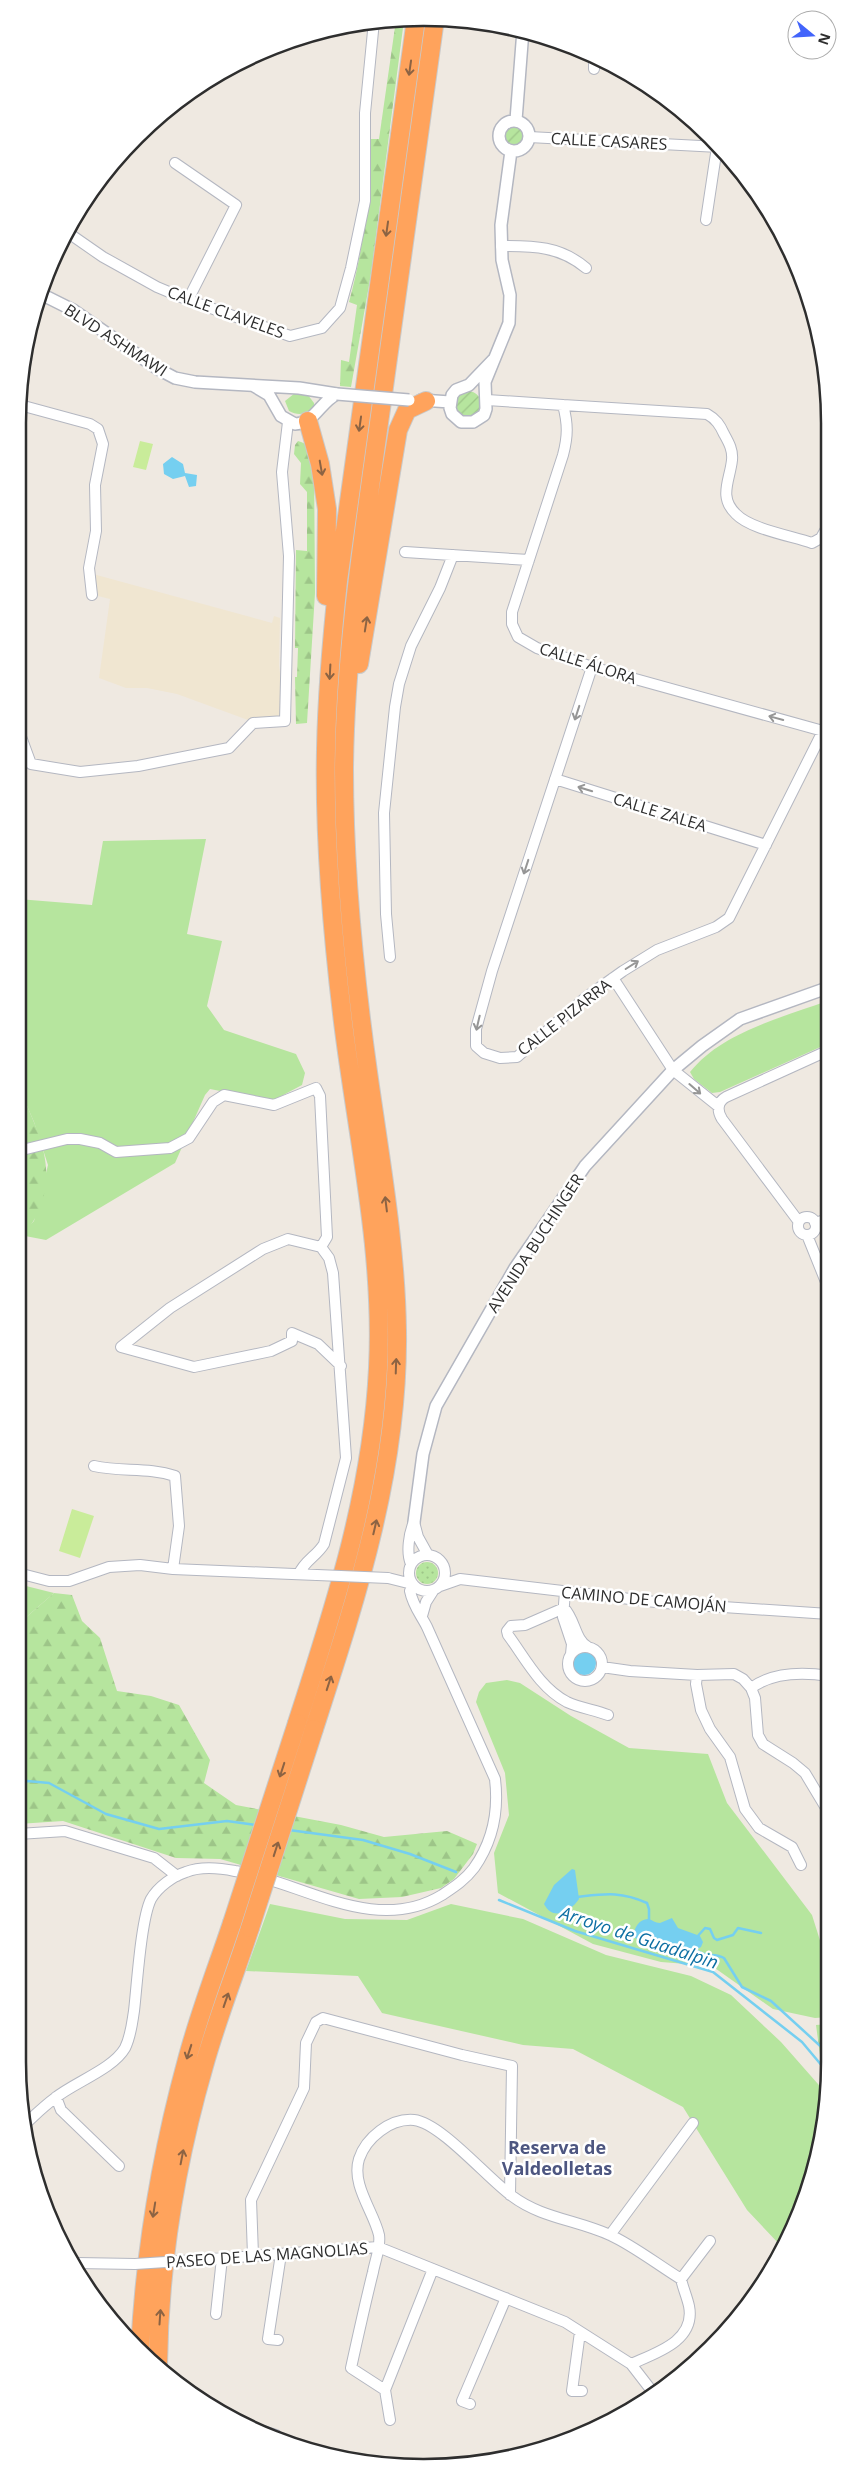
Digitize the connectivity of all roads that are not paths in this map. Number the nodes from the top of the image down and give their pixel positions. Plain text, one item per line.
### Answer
1 (415, 26) edge
2 (434, 26) edge
3 (373, 30) edge
4 (522, 39) edge
5 (516, 120) junction
6 (529, 137) junction
7 (707, 146) edge
8 (511, 151) junction
9 (716, 156) edge
10 (175, 163) dead end
11 (706, 220) dead end
12 (73, 236) edge
13 (501, 246) junction
14 (586, 268) dead end
15 (47, 297) edge
16 (188, 300) junction
17 (493, 360) junction
18 (252, 385) junction
19 (469, 385) junction
20 (299, 388) junction
21 (337, 394) junction
22 (486, 398) junction
23 (418, 400) junction
24 (450, 402) junction
25 (563, 405) junction
26 (27, 407) edge
27 (278, 408) junction
28 (312, 417) junction
29 (288, 422) junction
30 (821, 538) edge
31 (405, 552) dead end
32 (453, 554) junction
33 (529, 560) junction
34 (92, 595) dead end
35 (331, 647) junction
36 (592, 667) junction
37 (346, 705) junction
38 (821, 726) edge
39 (821, 735) edge
40 (26, 750) edge
41 (555, 779) junction
42 (766, 845) junction
43 (390, 957) dead end
44 (614, 978) junction
45 (821, 990) edge
46 (821, 1054) edge
47 (673, 1070) junction
48 (718, 1106) junction
49 (26, 1149) edge
50 (821, 1221) edge
51 (799, 1222) junction
52 (815, 1223) junction
53 (807, 1235) junction
54 (321, 1247) junction
55 (821, 1270) edge
56 (137, 1335) junction
57 (143, 1355) junction
58 (341, 1366) junction
59 (94, 1466) dead end
60 (414, 1522) junction
61 (428, 1555) junction
62 (410, 1566) junction
63 (173, 1569) junction
64 (444, 1569) junction
65 (299, 1574) junction
66 (26, 1575) edge
67 (388, 1578) junction
68 (460, 1579) junction
69 (413, 1585) junction
70 (436, 1588) junction
71 (565, 1592) junction
72 (564, 1608) junction
73 (821, 1613) edge
74 (422, 1616) junction
75 (588, 1647) junction
76 (571, 1654) junction
77 (602, 1667) junction
78 (697, 1675) junction
79 (821, 1675) edge
80 (751, 1688) junction
81 (608, 1715) dead end
82 (821, 1800) edge
83 (26, 1833) edge
84 (801, 1865) dead end
85 (177, 1876) junction
86 (56, 2097) junction
87 (31, 2119) edge
88 (693, 2123) dead end
89 (119, 2166) dead end
90 (510, 2195) junction
91 (610, 2235) junction
92 (710, 2241) dead end
93 (378, 2247) junction
94 (281, 2254) junction
95 (253, 2256) junction
96 (222, 2258) junction
97 (82, 2264) edge
98 (433, 2269) junction
99 (680, 2279) junction
100 (506, 2298) junction
101 (216, 2314) dead end
102 (580, 2332) junction
103 (141, 2340) edge
104 (278, 2340) dead end
105 (158, 2357) edge
106 (631, 2364) junction
107 (650, 2388) edge
108 (385, 2390) junction
109 (582, 2391) dead end
110 (470, 2404) dead end
111 (390, 2420) dead end

1 -> 35 highway
2 - 37 highway
3 - 16 street, CALLE CLAVELES
4 - 5 street
5 - 6 street
5 - 8 street
6 - 7 street, CALLE CASARES
6 - 8 street
8 - 13 street
9 - 11 street
10 - 16 street
12 - 16 street, CALLE CLAVELES
13 - 14 street
13 - 17 street
15 - 18 street, BLVD ASHMAWI
17 - 19 street
17 - 22 street
18 - 20 street, BLVD ASHMAWI
18 - 27 street
19 - 22 street
19 - 24 street
20 - 21 street, BLVD ASHMAWI
20 - 27 street
20 - 28 street
21 - 23 street, BLVD ASHMAWI, bridge
21 - 28 street
22 - 24 street
22 - 25 street
23 - 24 street, BLVD ASHMAWI
37 -> 23 highway
25 - 30 street
25 - 33 street, CALLE ÁLORA
26 - 34 street
27 - 29 street
28 - 29 street
28 -> 35 highway
29 - 40 street
31 - 32 street
32 - 33 street
32 - 43 street
33 - 36 street, CALLE ÁLORA
35 -> 103 highway, bridge
38 -> 36 street, CALLE ÁLORA
36 -> 41 street, CALLE PIZARRA
105 -> 37 highway, bridge
39 - 42 street, CALLE PIZARRA
42 -> 41 street, CALLE ZALEA
41 -> 44 street, CALLE PIZARRA
44 -> 42 street, CALLE PIZARRA
44 - 47 street
45 - 47 street, AVENIDA BUCHINGER
46 - 48 street
47 -> 48 street
47 - 60 street, AVENIDA BUCHINGER
48 - 51 street
49 - 54 street
50 - 52 street
51 - 52 street
51 - 53 street
52 - 53 street
53 - 55 street
54 - 56 street
54 - 58 street
56 - 57 street
56 - 57 street
57 - 58 street
58 - 65 street
59 - 63 street
60 - 61 street, AVENIDA BUCHINGER
60 - 62 street, AVENIDA BUCHINGER
61 - 62 street
61 - 64 street
62 - 67 street
62 - 69 street
63 - 65 street
63 - 66 street
64 - 68 street, CAMINO DE CAMOJÁN
64 - 70 street
65 - 67 street, bridge
67 - 69 street
68 - 70 street, CAMINO DE CAMOJÁN
68 - 71 street, CAMINO DE CAMOJÁN
69 - 70 street
69 - 74 street
70 - 74 street
71 - 72 street
71 - 73 street, CAMINO DE CAMOJÁN
72 - 75 street
72 - 76 street
72 - 81 street
74 - 85 street
75 - 76 street
75 - 77 street
76 - 77 street
77 - 78 street
78 - 80 street
78 - 84 street
79 - 80 street
80 - 82 street
83 - 85 street
85 - 86 street
86 - 87 street
86 - 89 street
88 - 91 street
90 - 91 street
90 - 93 street
90 - 95 street
91 - 99 street
92 - 99 street
93 - 94 street, PASEO DE LAS MAGNOLIAS
93 - 98 street, PASEO DE LAS MAGNOLIAS
93 - 108 street
94 - 95 street, PASEO DE LAS MAGNOLIAS
94 - 104 street
95 - 96 street, PASEO DE LAS MAGNOLIAS
96 - 97 street, PASEO DE LAS MAGNOLIAS, bridge
96 - 101 street
98 - 100 street, PASEO DE LAS MAGNOLIAS
98 - 108 street
99 - 106 street
100 - 102 street, PASEO DE LAS MAGNOLIAS
100 - 110 street
102 - 106 street, PASEO DE LAS MAGNOLIAS
102 - 109 street
106 - 107 street, PASEO DE LAS MAGNOLIAS
108 - 111 street

